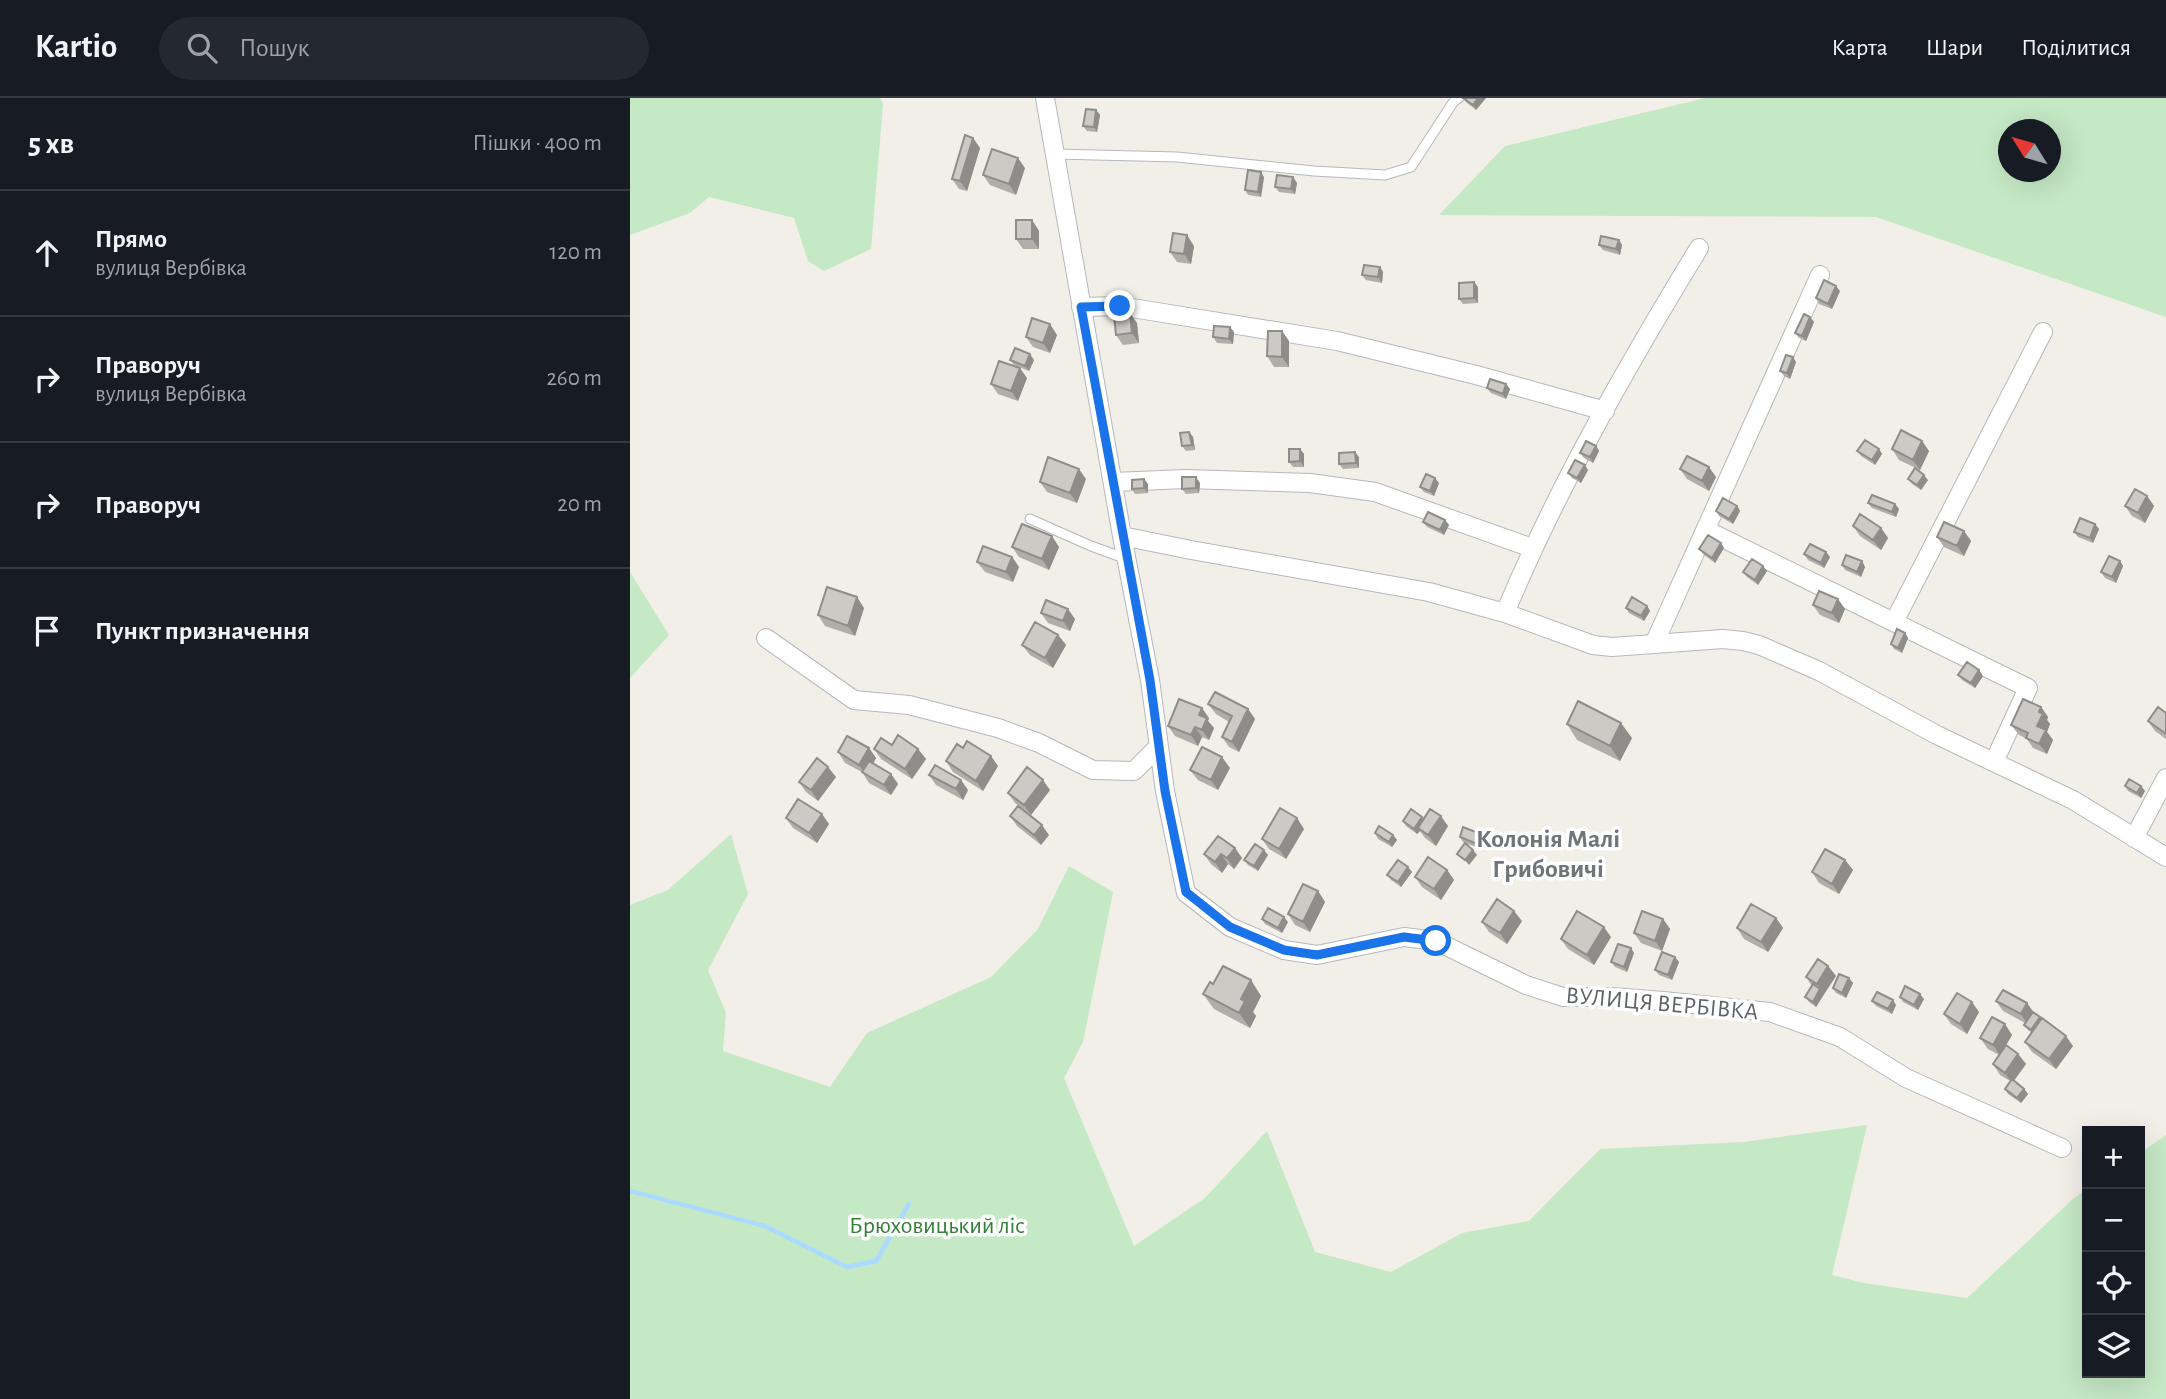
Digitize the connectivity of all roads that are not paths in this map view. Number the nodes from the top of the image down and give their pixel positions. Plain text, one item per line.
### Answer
1 (1045, 98) edge
2 (1459, 98) edge
3 (1055, 154) junction
4 (1699, 248) dead end
5 (1821, 275) dead end
6 (1081, 307) junction
7 (2043, 332) dead end
8 (1605, 411) junction
9 (1112, 482) junction
10 (1030, 519) dead end
11 (1706, 530) junction
12 (1122, 536) junction
13 (1532, 548) junction
14 (1126, 559) junction
15 (1505, 612) junction
16 (1894, 622) junction
17 (766, 638) dead end
18 (1654, 644) junction
19 (1159, 746) junction
20 (1994, 762) junction
21 (2166, 778) edge
22 (2134, 838) junction
23 (2166, 857) edge
24 (2062, 1147) dead end

1 - 3 street, ВУЛИЦЯ ВЕРБІВКА
2 - 3 lane
3 - 6 street, ВУЛИЦЯ ВЕРБІВКА
4 - 8 street
5 - 11 street
6 - 8 street
6 - 9 street, ВУЛИЦЯ ВЕРБІВКА
7 - 16 street
8 - 13 street
9 - 12 street, ВУЛИЦЯ ВЕРБІВКА
9 - 13 street
10 - 14 lane
11 - 16 street
11 - 18 street
12 - 14 street, ВУЛИЦЯ ВЕРБІВКА
12 - 15 street
13 - 15 street
14 - 19 street, ВУЛИЦЯ ВЕРБІВКА
15 - 18 street
16 - 20 street
17 - 19 street
18 - 20 street
19 - 24 street, ВУЛИЦЯ ВЕРБІВКА
20 - 22 street
21 - 22 street
22 - 23 street

